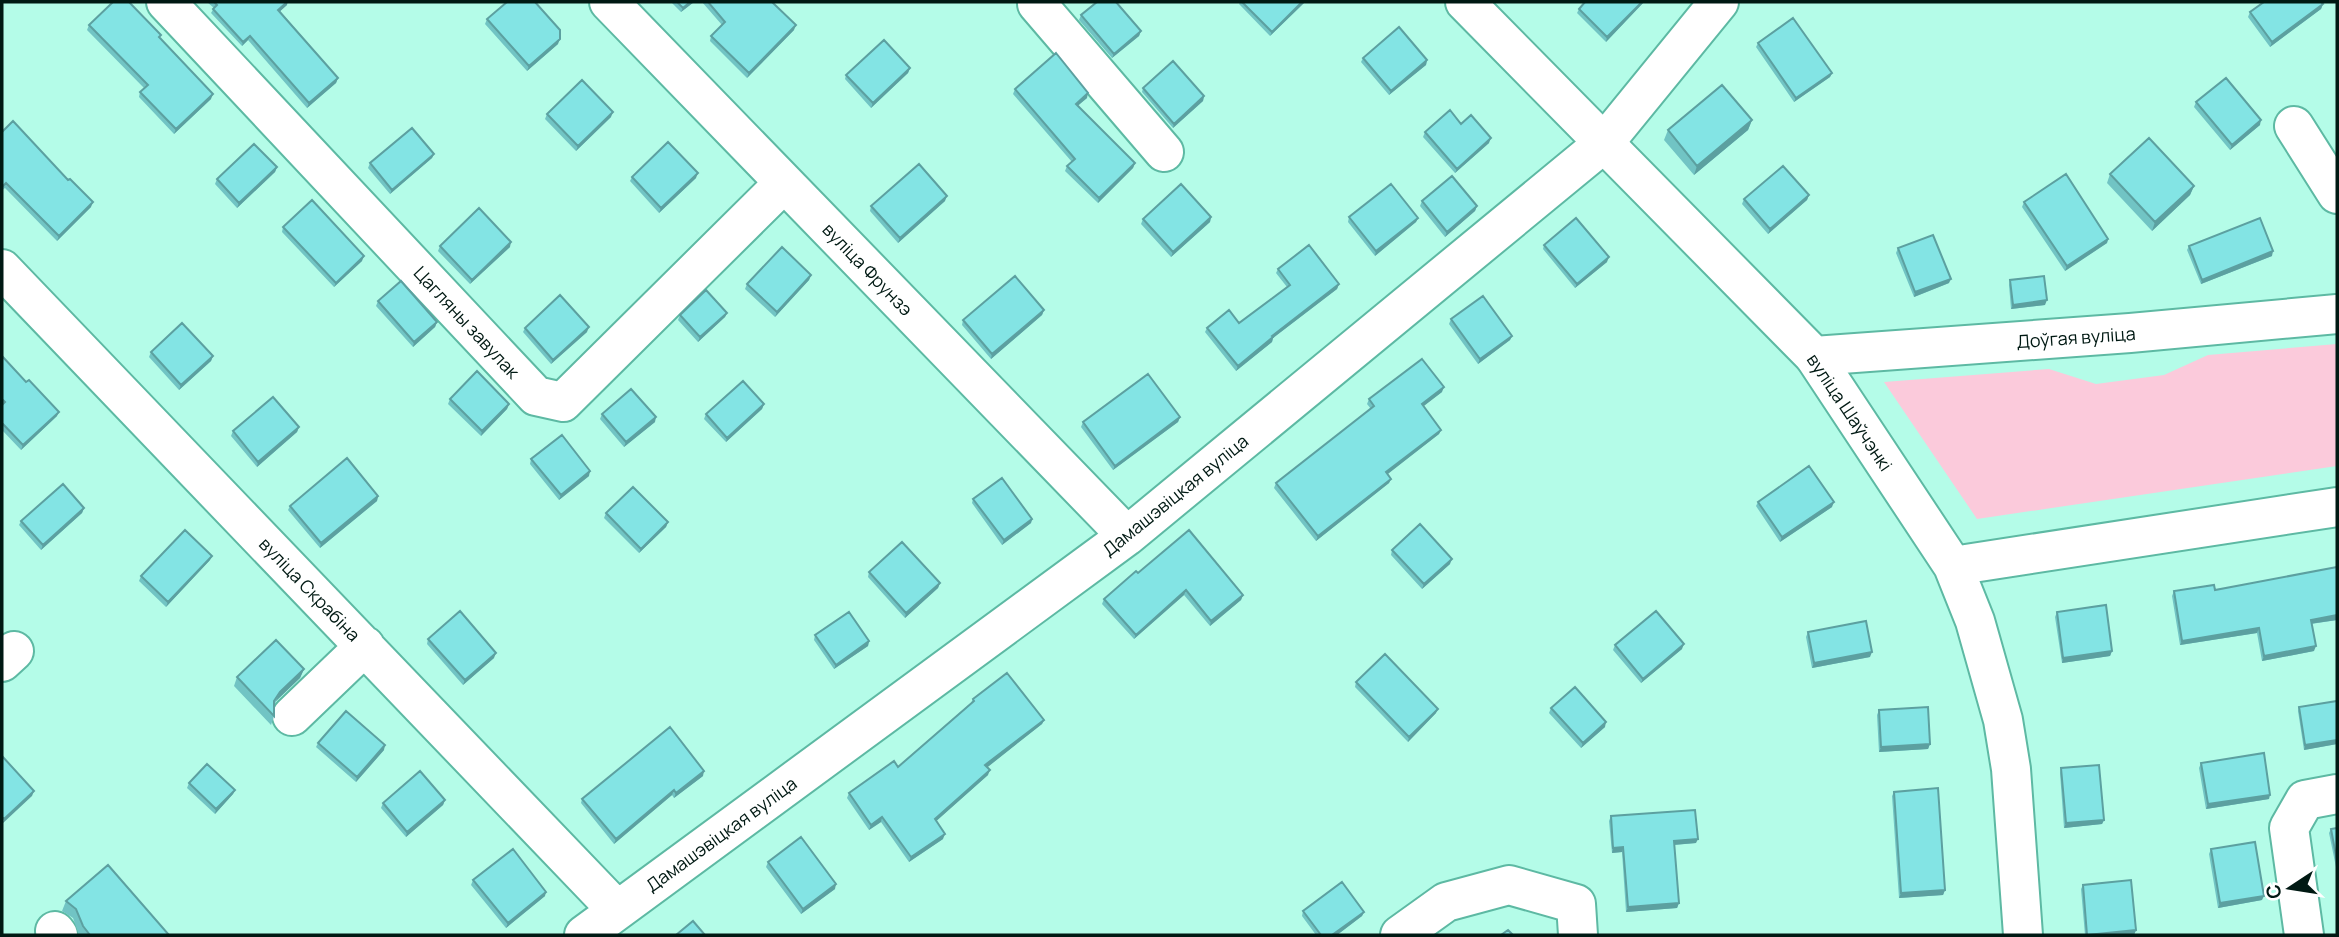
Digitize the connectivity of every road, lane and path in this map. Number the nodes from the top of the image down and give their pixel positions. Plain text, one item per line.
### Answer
1 (166, 2) edge
2 (608, 2) edge
3 (1465, 2) edge
4 (1719, 2) edge
5 (1037, 3) edge
6 (2294, 126) dead end
7 (1604, 143) junction
8 (1164, 152) dead end
9 (784, 183) junction
10 (2337, 194) edge
11 (2, 269) edge
12 (2337, 314) edge
13 (1814, 356) junction
14 (2337, 507) edge
15 (1127, 536) junction
16 (1953, 566) junction
17 (365, 646) junction
18 (292, 716) dead end
19 (2337, 794) edge
20 (617, 910) junction
21 (584, 935) edge
22 (1400, 935) edge
23 (1578, 935) edge
24 (2024, 935) edge
25 (2304, 935) edge

1 - 9 street, Цагляны завулак
2 - 9 street, вуліца Фрунзэ
3 - 7 street, вуліца Шаўчэнкі
4 - 7 street, Дамашэвіцкая вуліца
5 - 8 street
6 - 10 street
7 - 13 street, вуліца Шаўчэнкі
7 - 15 street, Дамашэвіцкая вуліца
9 - 15 street, вуліца Фрунзэ
11 - 17 street, вуліца Скрабіна
12 - 13 street, Доўгая вуліца
13 - 16 street, вуліца Шаўчэнкі
14 - 16 street
15 - 20 street, Дамашэвіцкая вуліца
16 - 24 street, вуліца Шаўчэнкі
17 - 18 street
17 - 20 street, вуліца Скрабіна
19 - 25 street
20 - 21 street, Дамашэвіцкая вуліца
22 - 23 street

